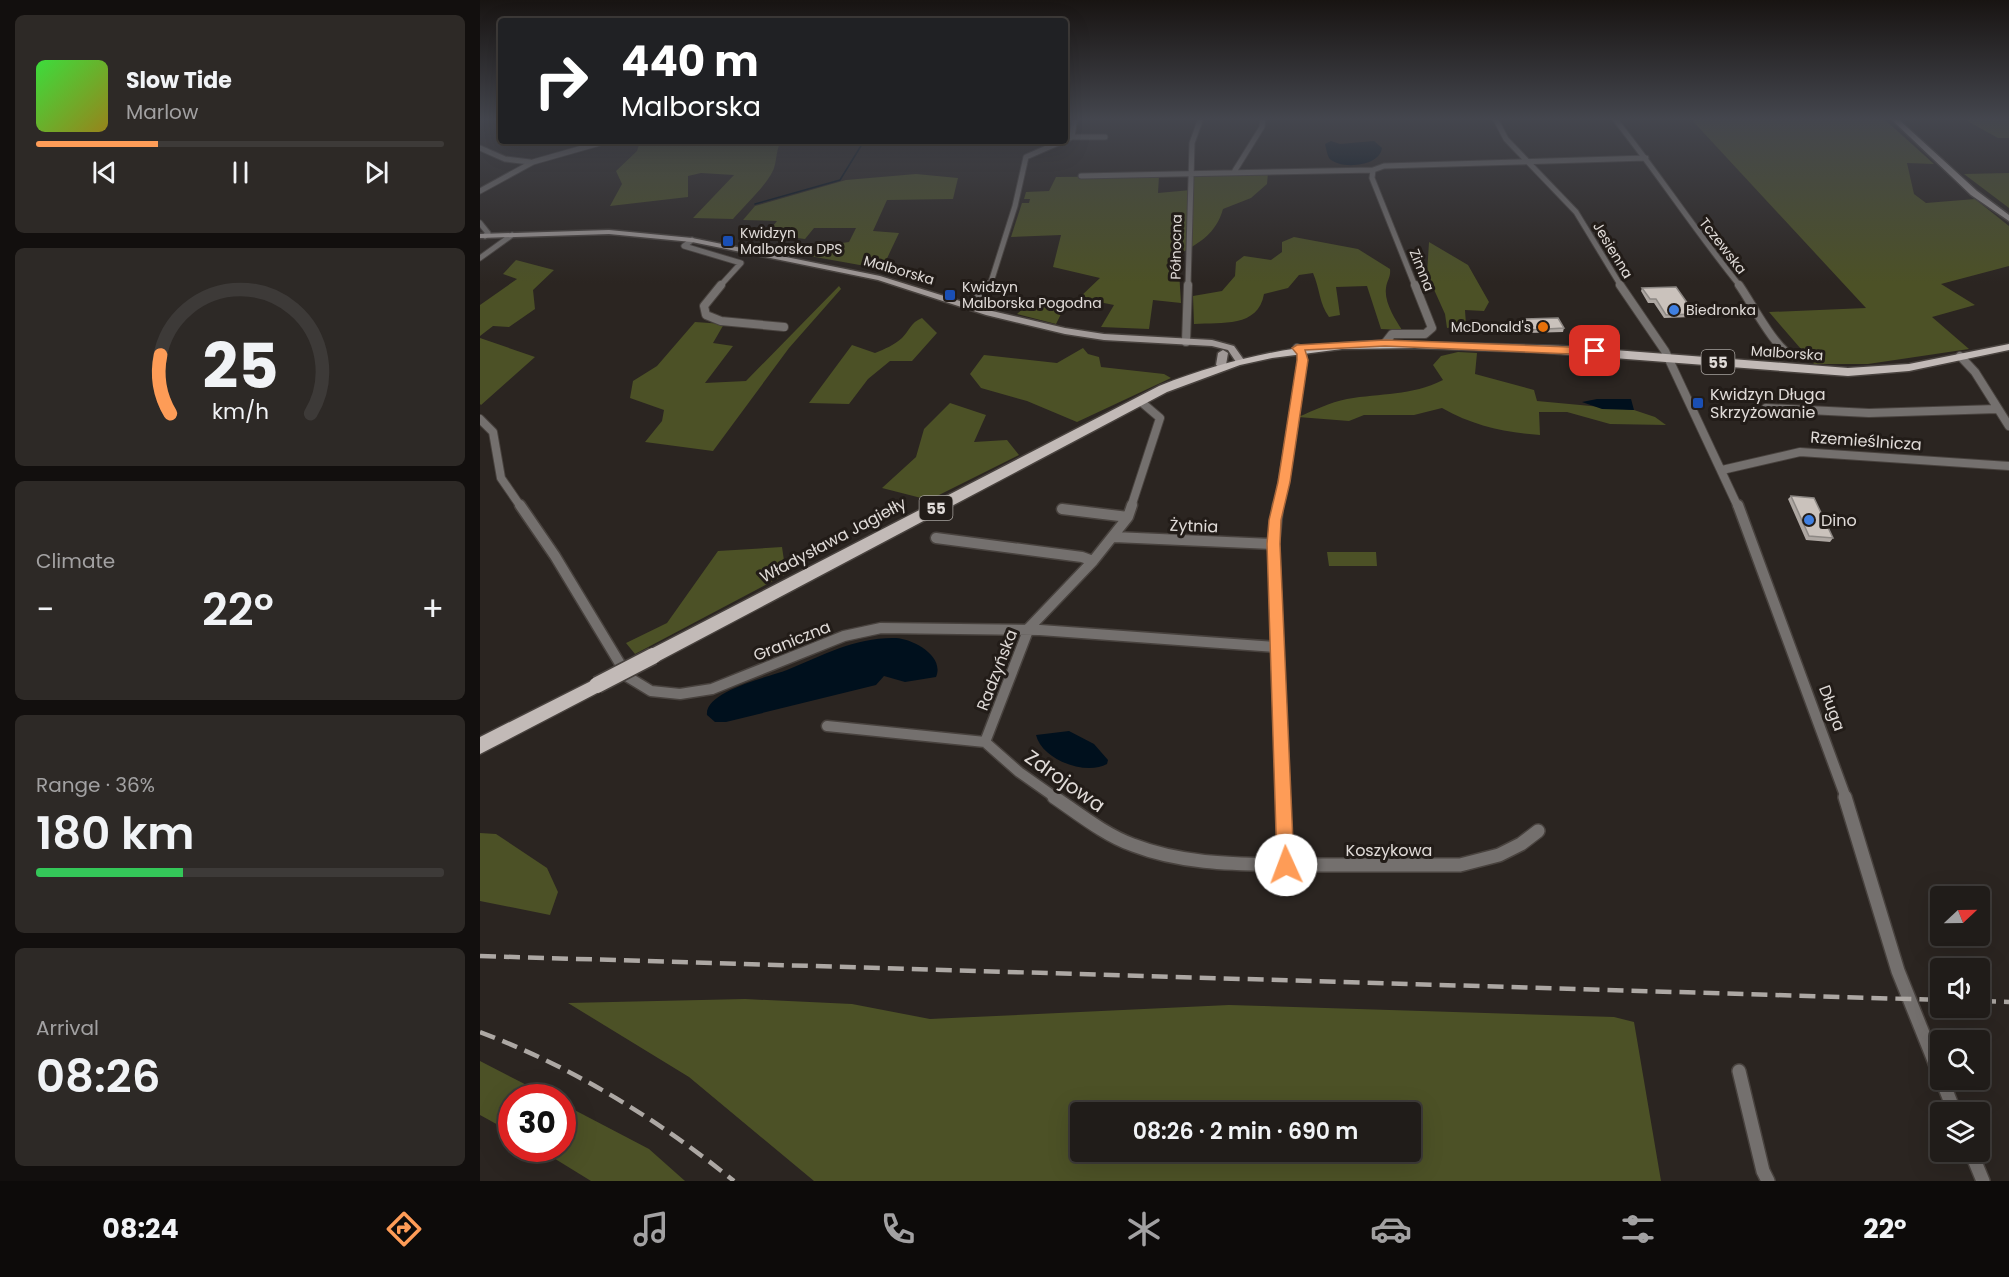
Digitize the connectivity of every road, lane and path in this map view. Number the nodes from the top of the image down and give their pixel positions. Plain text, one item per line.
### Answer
1 (513, 173) edge
2 (1022, 173) edge
3 (1218, 173) edge
4 (1373, 173) edge
5 (1540, 173) edge
6 (1657, 173) edge
7 (1951, 173) edge
8 (1191, 175) junction
9 (1082, 176) dead end
10 (480, 191) edge
11 (2009, 219) edge
12 (480, 223) edge
13 (512, 235) junction
14 (482, 236) edge
15 (692, 240) junction
16 (480, 258) edge
17 (968, 306) junction
18 (784, 327) dead end
19 (1186, 342) junction
20 (1200, 343) junction
21 (1385, 343) junction
22 (2009, 347) edge
23 (1297, 348) junction
24 (1794, 356) dead end
25 (1960, 356) junction
26 (1667, 358) junction
27 (1222, 359) junction
28 (1239, 360) junction
29 (1140, 401) junction
30 (1766, 408) dead end
31 (1997, 409) junction
32 (480, 419) edge
33 (2009, 426) edge
34 (2009, 466) edge
35 (1722, 470) junction
36 (1062, 509) dead end
37 (1128, 517) junction
38 (1114, 537) junction
39 (936, 538) dead end
40 (1274, 544) junction
41 (1093, 561) junction
42 (1029, 628) junction
43 (1277, 647) junction
44 (827, 726) dead end
45 (985, 742) junction
46 (480, 746) edge
47 (1538, 831) dead end
48 (1286, 865) junction
49 (1930, 1051) edge
50 (1739, 1071) dead end
51 (1975, 1162) edge
52 (1768, 1181) edge
53 (1983, 1181) edge

1 - 10 street
2 - 17 street
3 - 8 street
4 - 21 street, Zimna
5 - 26 street, Jesienna
6 - 24 street, Tczewska
7 - 11 street
8 - 9 street
8 - 19 street, Północna
12 - 14 street
13 - 14 street, Malborska
13 - 15 street, Malborska
13 - 16 street
15 - 17 street, Malborska
15 - 18 street
17 - 19 street, Malborska
19 - 20 street, Malborska
20 - 27 street, Malborska
20 - 28 street, Malborska
21 - 23 main road, Malborska / 55
21 - 26 main road, Malborska / 55
22 - 25 main road, Malborska / 55
23 - 28 main road, Malborska / 55
23 - 40 street
25 - 26 main road, Malborska / 55
25 - 31 street
26 - 35 street, Długa
27 - 28 main road, Władysława Jagiełły / 55
27 - 29 main road, Władysława Jagiełły / 55
29 - 37 street, Radzyńska
29 - 46 main road, Władysława Jagiełły / 55, bridge
30 - 31 street, Rzemieślnicza
31 - 33 street
32 - 42 street, Graniczna
34 - 35 street, Rzemieślnicza
35 - 49 street, Długa
36 - 37 street
37 - 38 street, Radzyńska
38 - 40 street, Żytnia
38 - 41 street, Radzyńska
39 - 41 street
40 - 43 street
41 - 42 street, Radzyńska
42 - 43 street, Graniczna
42 - 45 street, Radzyńska
43 - 48 street
44 - 45 street
45 - 48 street, Zdrojowa
47 - 48 street, Koszykowa
50 - 52 street
51 - 53 street

